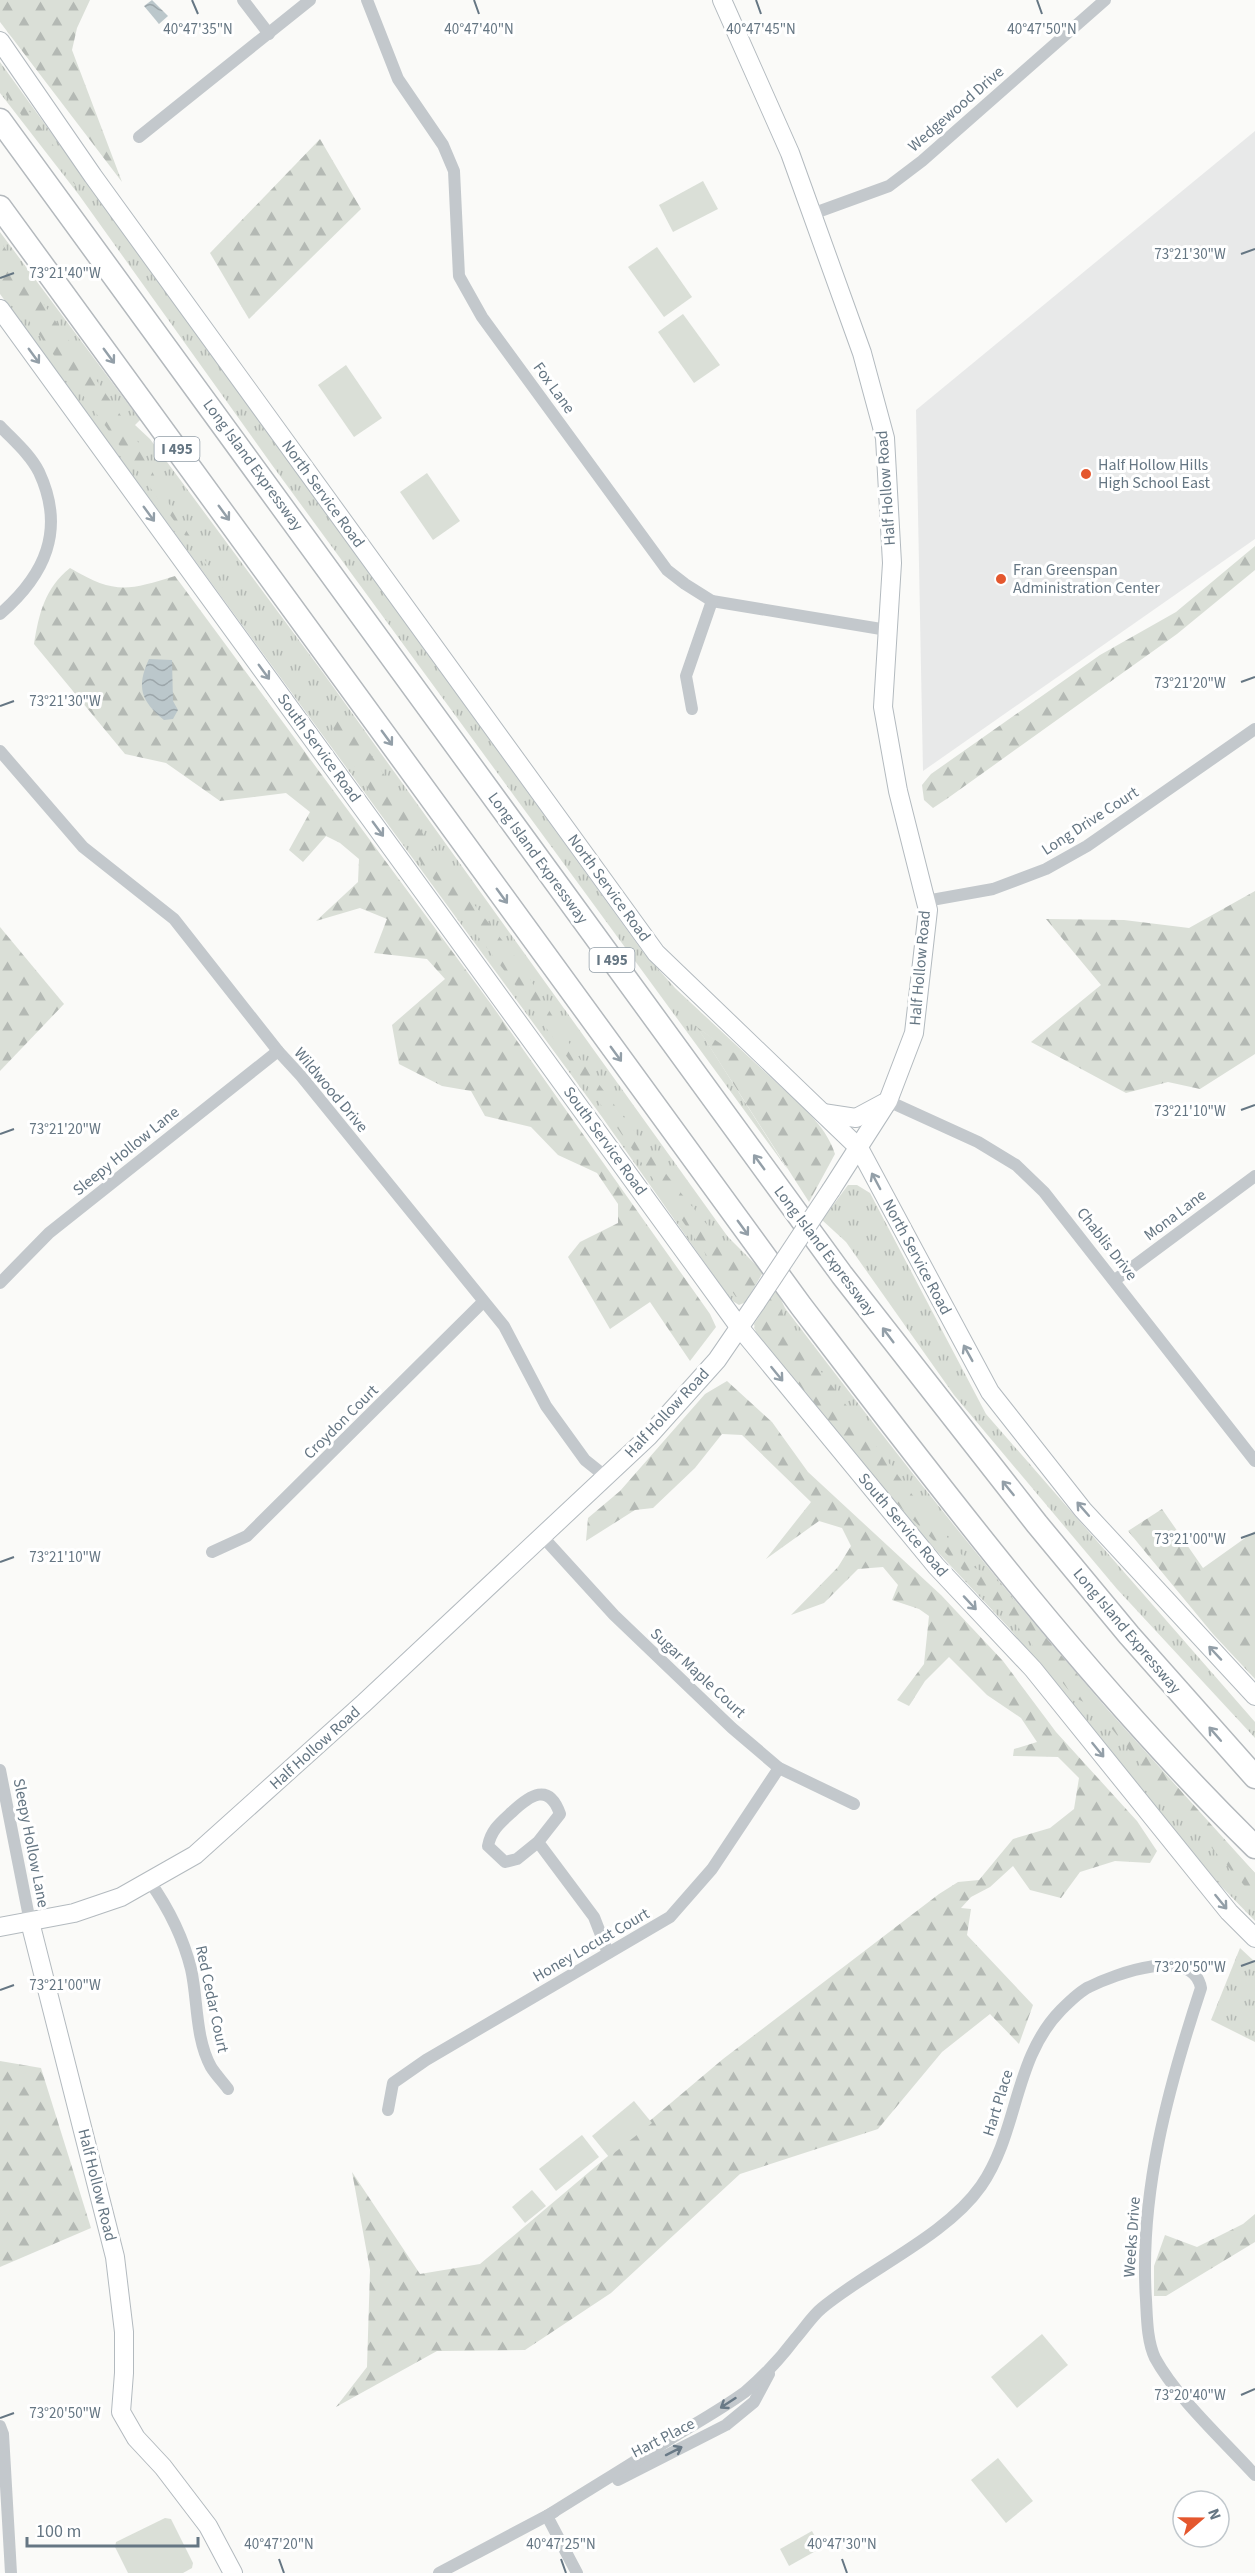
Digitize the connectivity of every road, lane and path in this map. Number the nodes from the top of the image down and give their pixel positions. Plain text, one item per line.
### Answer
1 (243, 0) edge
2 (310, 0) edge
3 (367, 0) edge
4 (722, 0) edge
5 (1105, 0) edge
6 (269, 34) junction
7 (0, 41) edge
8 (0, 120) edge
9 (139, 138) dead end
10 (0, 207) edge
11 (812, 214) junction
12 (0, 309) edge
13 (0, 426) edge
14 (712, 600) junction
15 (0, 614) edge
16 (886, 630) junction
17 (692, 709) dead end
18 (1255, 729) edge
19 (0, 751) edge
20 (926, 901) junction
21 (278, 1051) junction
22 (888, 1101) junction
23 (822, 1113) junction
24 (859, 1148) junction
25 (1255, 1176) edge
26 (1115, 1280) junction
27 (0, 1283) edge
28 (483, 1302) junction
29 (740, 1328) junction
30 (1255, 1461) edge
31 (605, 1476) junction
32 (542, 1536) junction
33 (212, 1552) dead end
34 (1255, 1696) edge
35 (779, 1768) junction
36 (0, 1770) edge
37 (1255, 1777) edge
38 (854, 1804) dead end
39 (538, 1842) junction
40 (1255, 1847) edge
41 (150, 1882) junction
42 (30, 1922) junction
43 (0, 1927) edge
44 (1255, 1938) edge
45 (608, 1953) junction
46 (1193, 1971) joint
47 (228, 2089) dead end
48 (388, 2110) dead end
49 (773, 2367) junction
50 (0, 2426) edge
51 (1255, 2475) edge
52 (547, 2516) junction
53 (8, 2573) edge
54 (233, 2573) edge
55 (438, 2573) edge
56 (577, 2573) edge

1 - 6 street
2 - 6 street
3 - 14 street, Fox Lane
4 - 11 main road, Half Hollow Road
5 - 11 street, Wedgewood Drive
6 - 9 street
7 - 23 main road, North Service Road
37 -> 8 highway, Long Island Expressway / I 495
10 -> 40 highway, I 495
11 - 16 main road, Half Hollow Road
12 -> 29 main road, South Service Road
13 - 15 street
14 - 16 street, Fox Lane
14 - 17 street
16 - 20 main road, Half Hollow Road
18 - 20 street, Long Drive Court
19 - 21 street, Wildwood Drive
20 - 22 main road, Half Hollow Road
21 - 27 street, Sleepy Hollow Lane
21 - 28 street, Wildwood Drive
22 - 23 main road
22 - 24 main road, Half Hollow Road
22 - 26 street, Chablis Drive
23 - 24 main road, North Service Road
24 - 29 main road, Half Hollow Road, bridge
34 -> 24 main road, North Service Road
25 - 26 street, Mona Lane
26 - 30 street, Chablis Drive
28 - 31 street, Wildwood Drive
28 - 33 street, Croydon Court
29 - 31 main road, Half Hollow Road
29 -> 44 main road, South Service Road
31 - 32 main road, Half Hollow Road
32 - 35 street, Sugar Maple Court
32 - 41 main road, Half Hollow Road
35 - 38 street, Sugar Maple Court
35 - 45 street, Honey Locust Court
36 - 42 street, Sleepy Hollow Lane
39 - 39 street
39 - 45 street
41 - 42 main road, Half Hollow Road
41 - 47 street, Red Cedar Court
42 - 43 main road
42 - 54 main road, Half Hollow Road
45 - 48 street, Honey Locust Court
46 - 49 street, Hart Place
46 - 51 street, Weeks Drive
49 -> 52 street, Hart Place
52 -> 49 street, Hart Place
50 - 53 street
52 - 55 street, Hart Place
52 - 56 street

